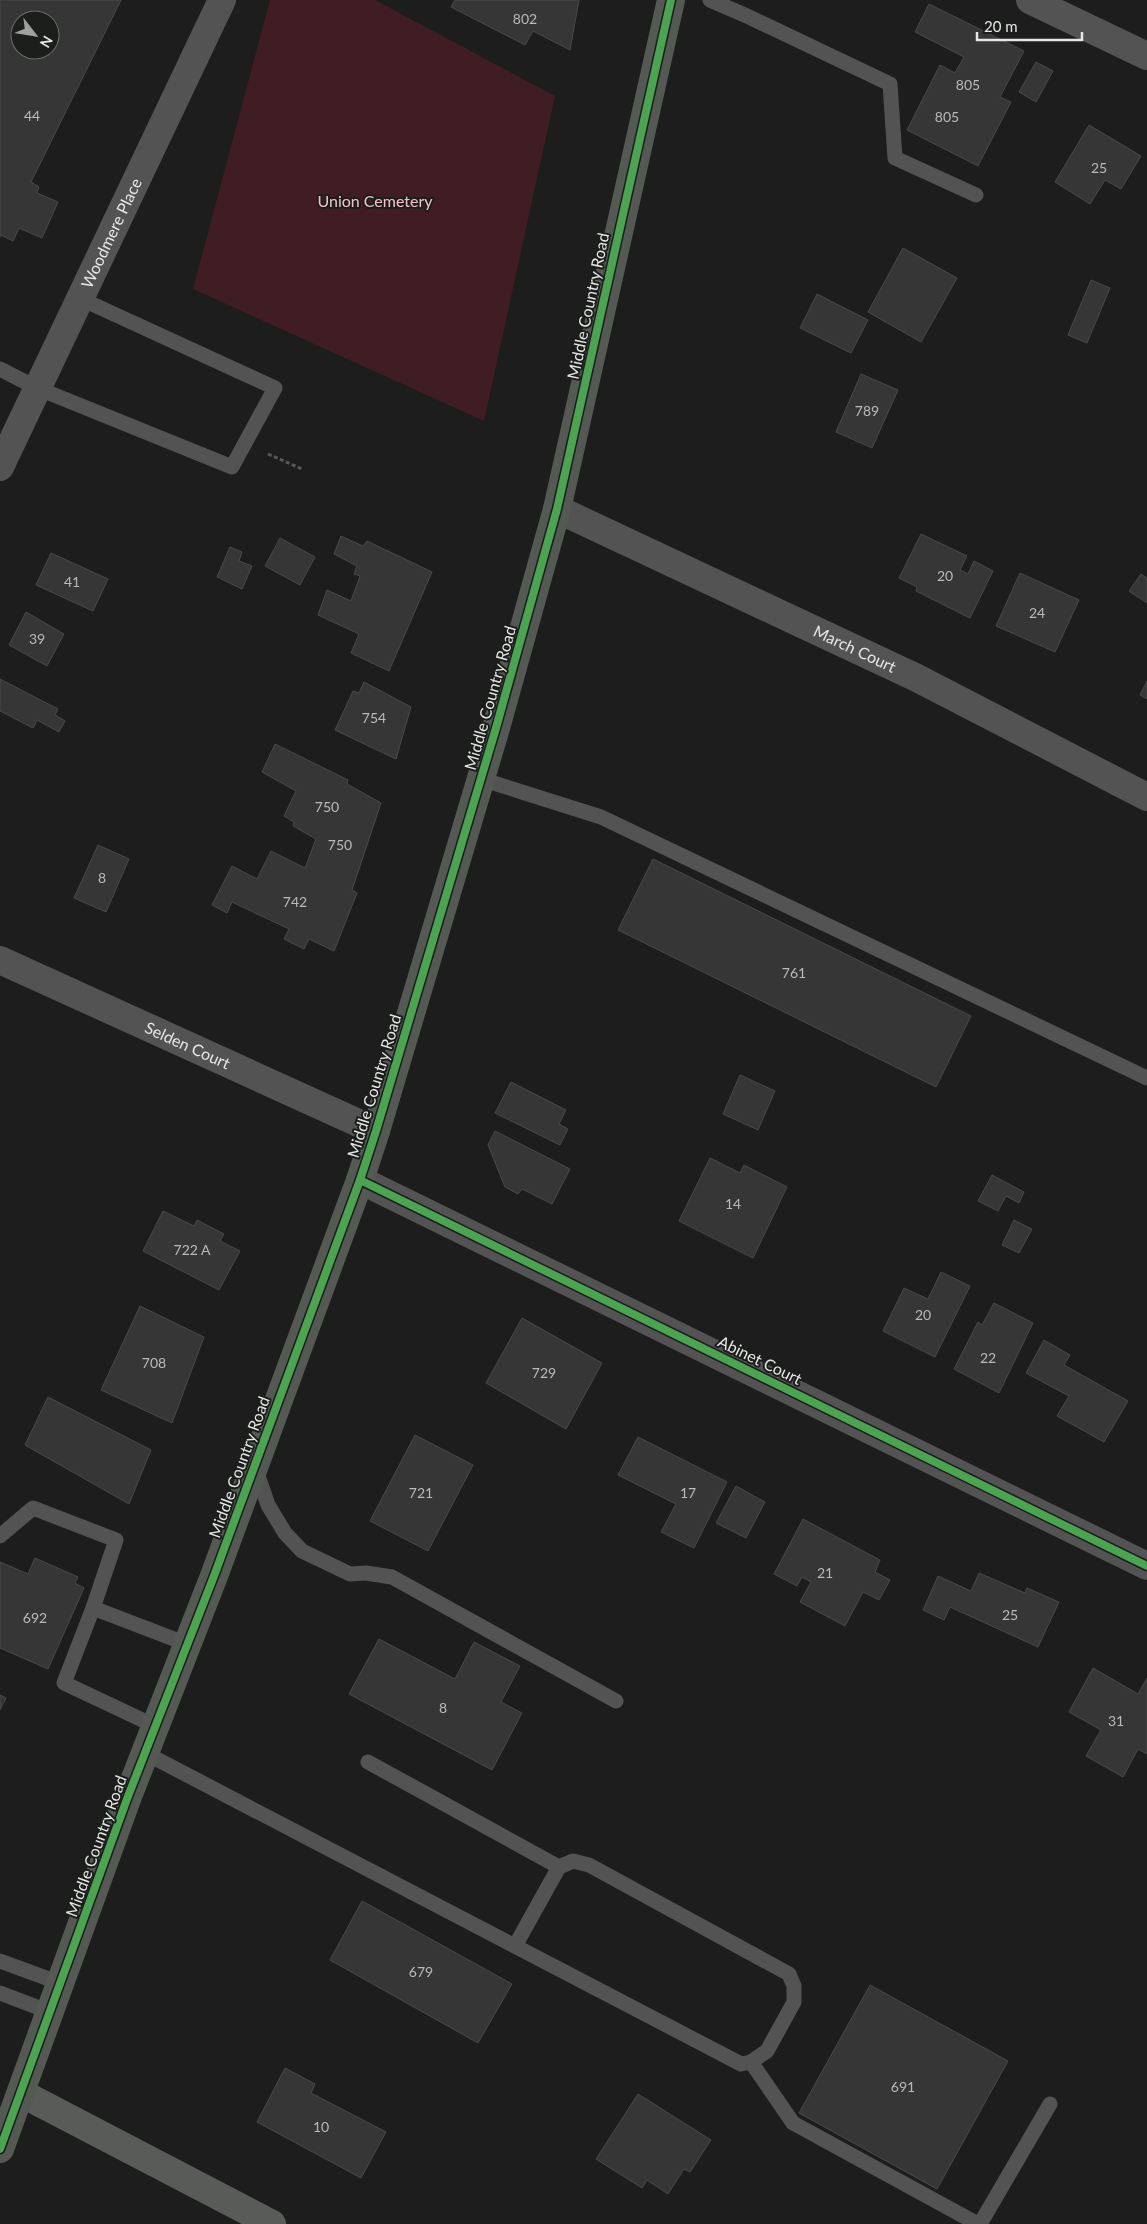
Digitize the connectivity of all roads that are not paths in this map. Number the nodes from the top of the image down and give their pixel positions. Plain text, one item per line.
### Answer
1 (222, 0) edge
2 (671, 0) edge
3 (710, 0) edge
4 (1030, 0) edge
5 (1147, 56) edge
6 (976, 195) dead end
7 (80, 298) junction
8 (0, 369) edge
9 (37, 388) junction
10 (0, 467) edge
11 (557, 509) junction
12 (481, 779) junction
13 (1147, 796) edge
14 (0, 960) edge
15 (1147, 1078) edge
16 (376, 1131) junction
17 (360, 1180) junction
18 (255, 1465) junction
19 (0, 1536) edge
20 (1147, 1566) edge
21 (93, 1608) junction
22 (188, 1644) junction
23 (616, 1701) dead end
24 (155, 1726) junction
25 (145, 1753) junction
26 (368, 1762) dead end
27 (559, 1867) junction
28 (516, 1946) junction
29 (0, 1961) edge
30 (60, 1983) junction
31 (0, 1993) edge
32 (50, 2012) junction
33 (751, 2062) junction
34 (21, 2093) junction
35 (1050, 2104) dead end
36 (0, 2148) edge
37 (272, 2224) edge
38 (979, 2224) edge

1 - 7 street, Woodmere Place
2 - 11 main road, Middle Country Road
3 - 6 lane
4 - 5 street
7 - 9 street, Woodmere Place
7 - 9 lane
8 - 9 lane
9 - 10 street, Woodmere Place
11 - 12 main road, Middle Country Road
11 - 13 street, March Court
12 - 15 lane
12 - 16 main road, Middle Country Road
14 - 16 street, Selden Court
16 - 17 main road, Middle Country Road
17 - 18 main road, Middle Country Road
17 - 20 street, Abinet Court
18 - 22 main road, Middle Country Road
18 - 23 lane
19 - 21 lane
21 - 22 lane
21 - 24 lane
22 - 24 main road, Middle Country Road
24 - 25 main road, Middle Country Road
25 - 28 lane
25 - 30 main road, Middle Country Road
26 - 27 lane
27 - 28 lane
27 - 33 lane
28 - 33 lane
29 - 30 lane
30 - 32 main road, Middle Country Road
31 - 32 lane
32 - 34 main road, Middle Country Road
33 - 38 lane
34 - 36 main road, Middle Country Road
34 - 37 street
35 - 38 lane

